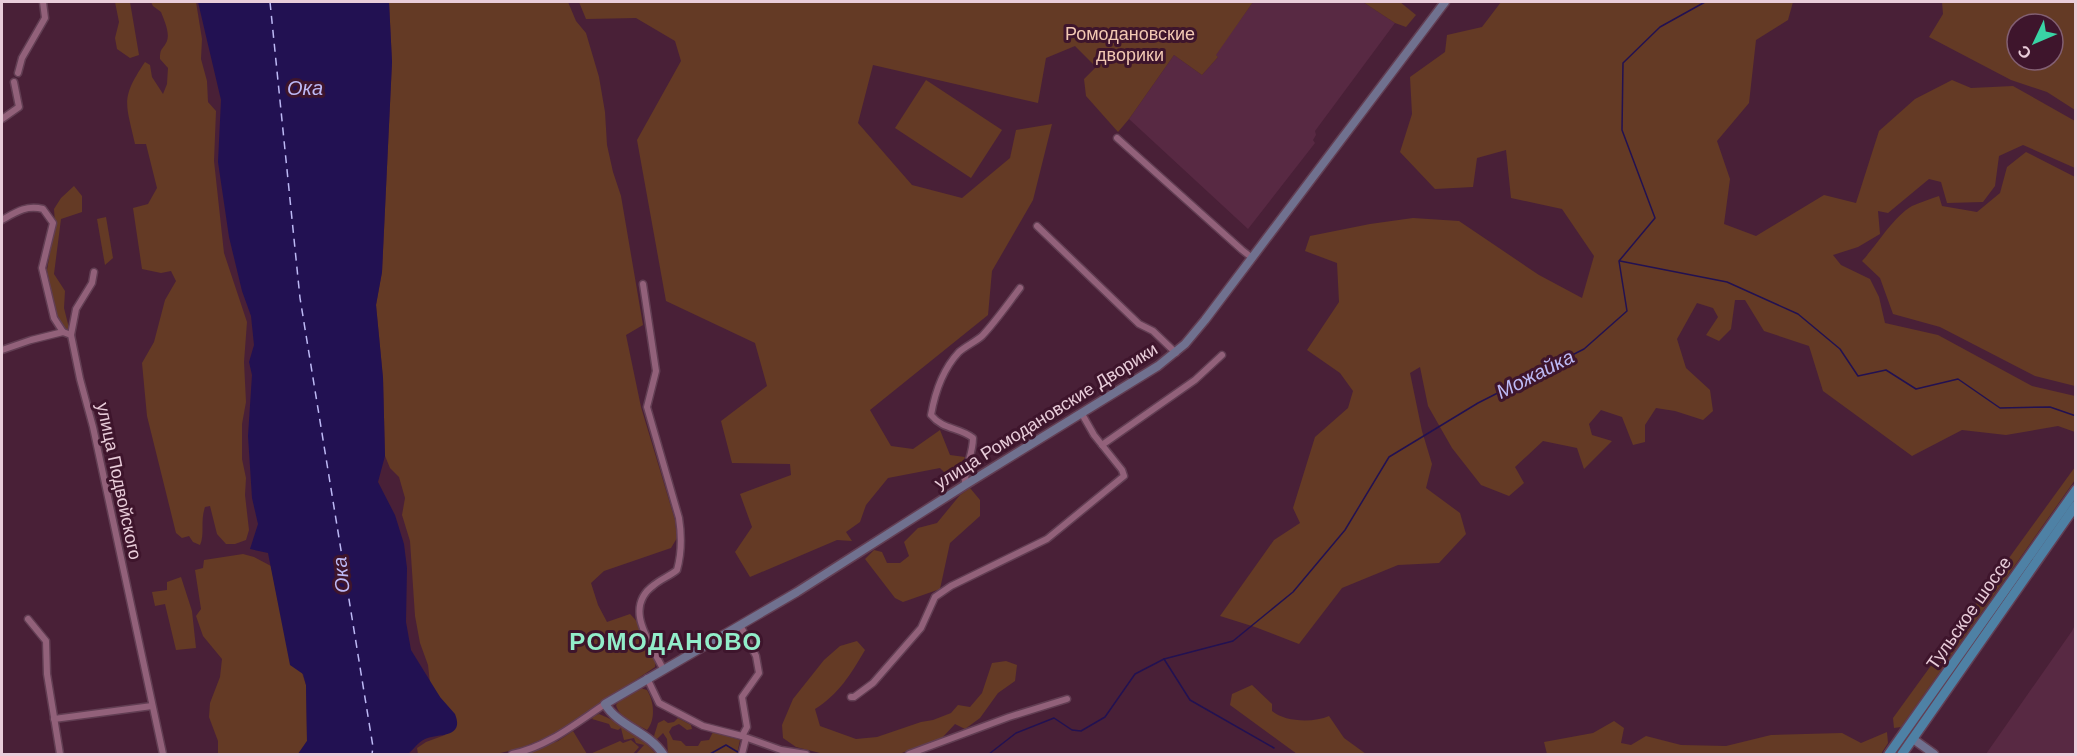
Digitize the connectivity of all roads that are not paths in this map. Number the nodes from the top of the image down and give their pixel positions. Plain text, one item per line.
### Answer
1 (43, 2) edge
2 (1445, 2) edge
3 (18, 73) dead end
4 (14, 82) dead end
5 (2, 119) edge
6 (1117, 138) dead end
7 (2, 220) edge
8 (1037, 226) dead end
9 (1251, 257) junction
10 (94, 272) dead end
11 (643, 284) dead end
12 (1020, 288) dead end
13 (63, 332) junction
14 (71, 335) junction
15 (2, 350) edge
16 (1176, 353) junction
17 (1222, 355) dead end
18 (1082, 414) junction
19 (1102, 445) junction
20 (965, 484) junction
21 (2076, 490) edge
22 (2076, 505) edge
23 (28, 619) dead end
24 (740, 625) junction
25 (663, 669) junction
26 (647, 678) junction
27 (850, 697) dead end
28 (1067, 699) dead end
29 (605, 704) junction
30 (152, 706) junction
31 (54, 719) junction
32 (744, 737) junction
33 (1912, 740) junction
34 (60, 754) edge
35 (163, 754) edge
36 (512, 754) edge
37 (663, 754) edge
38 (742, 754) edge
39 (806, 754) edge
40 (909, 754) edge
41 (1889, 754) edge
42 (1902, 754) edge
43 (1934, 754) edge

1 - 3 street
2 - 9 street, улица Ромодановские Дворики
4 - 5 street
6 - 9 street
7 - 13 street
8 - 16 street
9 - 16 street, улица Ромодановские Дворики
10 - 14 street
11 - 25 street
12 - 20 street
13 - 14 street
13 - 15 street
14 - 30 street, улица Подвойского
16 - 18 street, улица Ромодановские Дворики
17 - 19 street
18 - 19 street
18 - 20 street, улица Ромодановские Дворики
19 - 27 street
20 - 24 street, улица Ромодановские Дворики
21 - 41 main road, Тульское шоссе
22 - 33 main road, Тульское шоссе
23 - 31 street
24 - 25 street, улица Ромодановские Дворики
24 - 32 street
25 - 26 street, улица Ромодановские Дворики
26 - 29 street, улица Ромодановские Дворики
26 - 32 street
28 - 40 street
29 - 36 street
29 - 37 street
30 - 31 street
30 - 35 street, улица Подвойского
31 - 34 street
32 - 38 street
32 - 39 street
33 - 42 main road, Тульское шоссе
33 - 43 street

